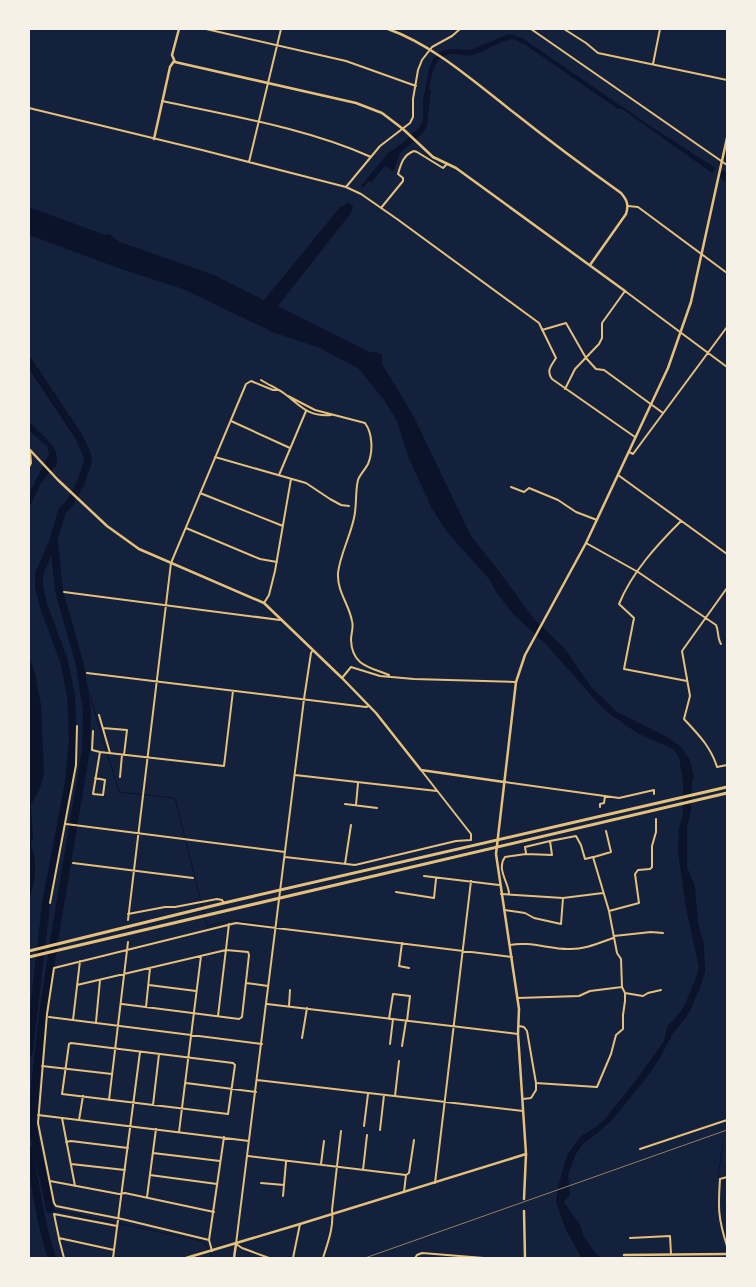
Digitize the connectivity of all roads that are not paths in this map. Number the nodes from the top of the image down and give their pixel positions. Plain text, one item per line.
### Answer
1 (179, 29) edge
2 (206, 29) edge
3 (281, 29) edge
4 (388, 29) edge
5 (458, 29) edge
6 (531, 29) edge
7 (564, 29) edge
8 (571, 29) edge
9 (660, 29) edge
10 (570, 33) junction
11 (277, 45) junction
12 (429, 50) junction
13 (174, 61) junction
14 (653, 64) junction
15 (727, 80) edge
16 (268, 84) junction
17 (416, 86) junction
18 (162, 101) junction
19 (29, 108) edge
20 (260, 123) junction
21 (404, 130) junction
22 (727, 138) edge
23 (154, 139) junction
24 (726, 145) edge
25 (371, 158) junction
26 (249, 162) junction
27 (722, 162) junction
28 (447, 164) junction
29 (727, 164) edge
30 (346, 187) junction
31 (628, 206) junction
32 (381, 208) junction
33 (703, 255) junction
34 (590, 265) junction
35 (727, 273) edge
36 (625, 291) junction
37 (727, 327) edge
38 (542, 330) junction
39 (681, 333) junction
40 (708, 353) junction
41 (586, 358) junction
42 (727, 367) edge
43 (261, 380) dead end
44 (565, 389) junction
45 (279, 390) junction
46 (288, 396) junction
47 (651, 405) junction
48 (306, 411) junction
49 (662, 413) junction
50 (333, 415) junction
51 (230, 421) junction
52 (636, 438) junction
53 (290, 448) junction
54 (29, 450) edge
55 (629, 452) junction
56 (215, 457) junction
57 (29, 467) edge
58 (278, 475) junction
59 (618, 475) junction
60 (291, 478) junction
61 (511, 487) dead end
62 (200, 493) junction
63 (348, 506) dead end
64 (597, 520) junction
65 (681, 521) junction
66 (283, 526) junction
67 (186, 527) junction
68 (586, 543) junction
69 (727, 554) edge
70 (277, 562) junction
71 (171, 563) junction
72 (638, 572) junction
73 (727, 588) edge
74 (64, 592) dead end
75 (264, 603) junction
76 (165, 606) junction
77 (705, 618) junction
78 (282, 620) junction
79 (721, 644) dead end
80 (313, 650) junction
81 (87, 673) dead end
82 (389, 676) junction
83 (342, 678) junction
84 (156, 681) junction
85 (687, 681) junction
86 (516, 682) junction
87 (233, 691) junction
88 (304, 699) junction
89 (369, 706) junction
90 (98, 715) dead end
91 (77, 726) dead end
92 (103, 728) junction
93 (92, 731) dead end
94 (100, 752) junction
95 (109, 753) junction
96 (123, 755) junction
97 (147, 757) junction
98 (727, 765) edge
99 (421, 770) junction
100 (295, 775) junction
101 (120, 777) dead end
102 (95, 778) junction
103 (358, 782) junction
104 (504, 782) junction
105 (727, 787) edge
106 (437, 791) junction
107 (654, 794) dead end
108 (725, 794) edge
109 (605, 796) junction
110 (345, 804) dead end
111 (356, 805) junction
112 (600, 807) dead end
113 (377, 808) dead end
114 (656, 819) dead end
115 (66, 824) junction
116 (352, 826) dead end
117 (606, 831) dead end
118 (138, 834) junction
119 (497, 840) junction
120 (550, 841) junction
121 (496, 848) junction
122 (285, 852) junction
123 (526, 854) junction
124 (285, 857) junction
125 (593, 858) junction
126 (72, 863) dead end
127 (345, 864) junction
128 (133, 871) junction
129 (424, 876) dead end
130 (192, 878) dead end
131 (436, 878) junction
132 (471, 881) junction
133 (500, 885) junction
134 (281, 891) junction
135 (396, 892) dead end
136 (604, 893) junction
137 (501, 894) junction
138 (509, 894) junction
139 (563, 898) junction
140 (280, 899) junction
141 (50, 903) dead end
142 (224, 903) junction
143 (504, 910) junction
144 (609, 911) junction
145 (128, 914) junction
146 (128, 920) dead end
147 (229, 924) junction
148 (276, 928) junction
149 (664, 933) dead end
150 (613, 937) junction
151 (128, 942) dead end
152 (402, 943) junction
153 (510, 945) junction
154 (128, 949) junction
155 (226, 950) junction
156 (463, 950) junction
157 (29, 951) edge
158 (201, 956) junction
159 (29, 957) edge
160 (512, 957) junction
161 (80, 961) junction
162 (150, 968) junction
163 (409, 968) dead end
164 (125, 974) junction
165 (100, 980) junction
166 (246, 983) junction
167 (78, 985) junction
168 (149, 985) junction
169 (269, 986) junction
170 (622, 987) junction
171 (290, 990) dead end
172 (661, 990) dead end
173 (197, 991) junction
174 (625, 993) junction
175 (518, 998) junction
176 (122, 1004) junction
177 (267, 1004) junction
178 (289, 1006) junction
179 (146, 1007) junction
180 (307, 1008) junction
181 (195, 1013) junction
182 (218, 1016) junction
183 (48, 1017) junction
184 (389, 1019) junction
185 (393, 1019) junction
186 (73, 1020) junction
187 (406, 1021) junction
188 (96, 1023) junction
189 (119, 1026) junction
190 (519, 1026) junction
191 (453, 1027) junction
192 (518, 1034) junction
193 (192, 1035) junction
194 (302, 1038) dead end
195 (262, 1044) junction
196 (390, 1044) dead end
197 (402, 1046) dead end
198 (115, 1049) junction
199 (140, 1052) junction
200 (159, 1054) junction
201 (189, 1058) junction
202 (399, 1060) dead end
203 (42, 1066) junction
204 (66, 1068) junction
205 (112, 1074) junction
206 (257, 1080) junction
207 (186, 1083) junction
208 (536, 1083) junction
209 (232, 1089) junction
210 (256, 1092) junction
211 (368, 1093) junction
212 (384, 1095) junction
213 (83, 1096) junction
214 (395, 1096) junction
215 (523, 1099) junction
216 (108, 1100) junction
217 (445, 1102) junction
218 (134, 1103) junction
219 (153, 1106) junction
220 (182, 1109) junction
221 (523, 1112) junction
222 (38, 1115) junction
223 (62, 1118) junction
224 (79, 1120) junction
225 (727, 1120) edge
226 (130, 1126) junction
227 (364, 1126) dead end
228 (156, 1129) junction
229 (380, 1130) dead end
230 (341, 1131) dead end
231 (180, 1132) junction
232 (367, 1135) dead end
233 (224, 1137) junction
234 (414, 1140) dead end
235 (250, 1141) junction
236 (324, 1141) dead end
237 (66, 1142) junction
238 (128, 1148) junction
239 (640, 1149) dead end
240 (153, 1153) junction
241 (526, 1154) junction
242 (248, 1156) junction
243 (287, 1160) junction
244 (221, 1161) junction
245 (71, 1164) junction
246 (321, 1165) junction
247 (337, 1167) junction
248 (125, 1170) junction
249 (363, 1170) junction
250 (150, 1175) junction
251 (406, 1175) junction
252 (727, 1177) edge
253 (50, 1181) junction
254 (261, 1183) dead end
255 (435, 1183) junction
256 (218, 1184) junction
257 (284, 1185) junction
258 (75, 1186) junction
259 (404, 1192) junction
260 (122, 1193) junction
261 (283, 1196) dead end
262 (146, 1197) junction
263 (524, 1199) dead end
264 (524, 1211) dead end
265 (214, 1212) junction
266 (332, 1214) junction
267 (119, 1218) junction
268 (300, 1224) junction
269 (118, 1226) junction
270 (59, 1238) junction
271 (630, 1238) dead end
272 (209, 1240) junction
273 (236, 1244) junction
274 (727, 1246) edge
275 (114, 1250) junction
276 (212, 1251) junction
277 (201, 1254) junction
278 (671, 1254) junction
279 (727, 1254) edge
280 (624, 1255) dead end
281 (64, 1258) edge
282 (113, 1258) edge
283 (188, 1258) edge
284 (202, 1258) edge
285 (234, 1258) edge
286 (269, 1258) edge
287 (293, 1258) edge
288 (322, 1258) edge
289 (415, 1258) edge
290 (484, 1258) edge
291 (525, 1258) edge

1 - 13 main road
2 - 11 street
3 - 11 street
4 - 12 main road
5 - 12 street
6 - 27 street
7 - 10 street
8 - 10 street
9 - 14 street
10 - 14 street
11 - 16 street
11 - 17 street
12 - 17 street
12 - 31 main road
13 - 16 main road
13 - 18 main road
14 - 15 street
16 - 20 street
16 - 21 main road
17 - 21 street
18 - 20 street
18 - 23 main road
19 - 23 street
20 - 25 street
20 - 26 street
21 - 25 street
21 - 28 main road
22 - 24 main road
23 - 26 street
24 - 27 main road
25 - 30 street
26 - 30 street
27 - 29 street
27 - 33 main road
28 - 32 street
28 - 34 main road
30 - 32 street
31 - 33 street
31 - 34 main road
32 - 38 street
33 - 35 street
33 - 39 main road
34 - 36 main road
36 - 39 street
36 - 41 street
37 - 40 street
38 - 41 street
38 - 44 street
39 - 40 street
39 - 47 main road
40 - 42 street
40 - 49 street
41 - 44 street
41 - 47 street
43 - 45 street
44 - 52 street
45 - 46 street
45 - 51 street
46 - 48 street
46 - 50 street
47 - 49 street
47 - 52 main road
48 - 50 street
48 - 53 street
49 - 55 street
50 - 82 street
51 - 53 street
51 - 56 street
52 - 55 main road
53 - 58 street
54 - 57 street
54 - 71 main road
55 - 59 main road
56 - 58 street
56 - 62 street
58 - 60 street
59 - 64 main road
59 - 65 street
60 - 63 street
60 - 66 street
61 - 64 street
62 - 66 street
62 - 67 street
64 - 68 main road
65 - 69 street
65 - 72 street
66 - 70 street
67 - 70 street
67 - 71 street
68 - 72 street
68 - 86 main road
70 - 75 street
71 - 75 main road
71 - 76 street
72 - 77 street
72 - 85 street
73 - 77 street
74 - 76 street
75 - 78 main road
76 - 78 street
76 - 84 street
77 - 79 street
77 - 85 street
78 - 80 main road
80 - 83 main road
80 - 88 street
81 - 84 street
82 - 83 street
82 - 86 street
83 - 89 main road
84 - 87 street
84 - 97 street
85 - 98 street
86 - 104 main road
87 - 88 street
87 - 97 street
88 - 89 street
88 - 100 street
89 - 99 main road
90 - 92 street
91 - 115 street
92 - 95 street
92 - 96 street
93 - 94 street
94 - 95 street
94 - 102 street
95 - 96 street
96 - 97 street
96 - 101 street
97 - 118 street
99 - 104 main road
99 - 106 street
100 - 103 street
100 - 122 street
102 - 102 street
103 - 106 street
103 - 111 street
104 - 109 street
104 - 119 main road
105 - 119 highway
106 - 127 street
107 - 109 street
108 - 121 highway
109 - 112 street
110 - 111 street
111 - 113 street
114 - 144 street
115 - 118 street
115 - 141 street
116 - 127 street
117 - 125 street
118 - 122 street
118 - 128 street
119 - 121 main road
119 - 134 highway
120 - 123 street
120 - 123 street
120 - 125 street
121 - 133 main road
121 - 140 highway
122 - 124 street
123 - 138 street
124 - 127 street
124 - 134 street
125 - 136 street
126 - 128 street
128 - 130 street
128 - 145 street
129 - 131 street
131 - 132 street
131 - 135 street
132 - 133 street
132 - 156 street
133 - 137 main road
134 - 140 street
134 - 142 highway
136 - 139 street
136 - 144 street
137 - 138 street
137 - 143 main road
138 - 139 street
139 - 143 street
140 - 148 street
140 - 159 highway
142 - 145 street
142 - 157 highway
143 - 153 main road
144 - 150 street
145 - 146 street
147 - 148 street
147 - 154 street
147 - 155 street
148 - 152 street
148 - 169 street
149 - 150 street
150 - 153 street
150 - 170 street
151 - 154 street
152 - 156 street
152 - 163 street
153 - 160 main road
154 - 161 street
154 - 164 street
155 - 158 street
155 - 166 street
155 - 182 street
156 - 160 street
156 - 191 street
158 - 162 street
158 - 173 street
160 - 175 main road
161 - 167 street
161 - 183 street
162 - 164 street
162 - 168 street
164 - 165 street
164 - 176 street
165 - 167 street
165 - 188 street
166 - 169 street
166 - 182 street
167 - 186 street
168 - 173 street
168 - 179 street
169 - 177 street
170 - 174 street
170 - 175 street
171 - 178 street
172 - 174 street
173 - 181 street
174 - 208 street
175 - 190 main road
176 - 179 street
176 - 189 street
177 - 178 street
177 - 195 street
178 - 180 street
179 - 181 street
180 - 184 street
180 - 194 street
181 - 182 street
181 - 193 street
183 - 186 street
183 - 203 street
184 - 185 street
184 - 187 street
185 - 187 street
185 - 196 street
186 - 188 street
187 - 191 street
187 - 197 street
188 - 189 street
189 - 193 street
189 - 198 street
190 - 192 main road
190 - 208 street
191 - 192 street
191 - 217 street
192 - 215 main road
193 - 195 street
193 - 201 street
195 - 206 street
198 - 199 street
198 - 204 street
198 - 205 street
199 - 200 street
199 - 218 street
200 - 201 street
200 - 219 street
201 - 207 street
201 - 209 street
202 - 214 street
203 - 204 street
203 - 222 street
204 - 205 street
204 - 213 street
205 - 216 street
206 - 210 street
206 - 211 street
207 - 209 street
207 - 220 street
208 - 215 street
209 - 210 street
209 - 220 street
210 - 235 street
211 - 212 street
211 - 227 street
212 - 214 street
212 - 229 street
213 - 216 street
213 - 224 street
214 - 217 street
215 - 221 main road
216 - 218 street
217 - 221 street
217 - 255 street
218 - 219 street
218 - 226 street
219 - 220 street
220 - 231 street
221 - 241 main road
222 - 223 street
222 - 253 street
223 - 224 street
223 - 237 street
224 - 226 street
225 - 239 street
226 - 228 street
226 - 238 street
228 - 231 street
228 - 240 street
230 - 247 street
231 - 233 street
232 - 249 street
233 - 235 street
233 - 244 street
234 - 251 street
235 - 242 street
236 - 246 street
237 - 238 street
237 - 245 street
238 - 248 street
240 - 244 street
240 - 250 street
241 - 255 main road
241 - 263 main road
242 - 243 street
242 - 273 street
243 - 246 street
243 - 257 street
244 - 256 street
245 - 248 street
245 - 258 street
246 - 247 street
247 - 249 street
247 - 266 street
248 - 260 street
249 - 251 street
250 - 256 street
250 - 262 street
251 - 259 street
252 - 274 street
253 - 258 street
253 - 267 street
254 - 257 street
255 - 259 main road
256 - 265 street
257 - 261 street
258 - 260 street
259 - 266 main road
260 - 262 street
260 - 267 street
262 - 265 street
264 - 291 main road
265 - 272 street
266 - 268 main road
266 - 288 street
267 - 269 street
267 - 272 street
268 - 273 main road
268 - 287 street
269 - 270 street
269 - 275 street
270 - 275 street
270 - 281 street
271 - 278 street
272 - 276 street
273 - 276 main road
273 - 285 main road
273 - 286 street
275 - 282 street
276 - 277 main road
277 - 283 main road
277 - 284 street
278 - 279 main road
278 - 280 main road
289 - 290 street

